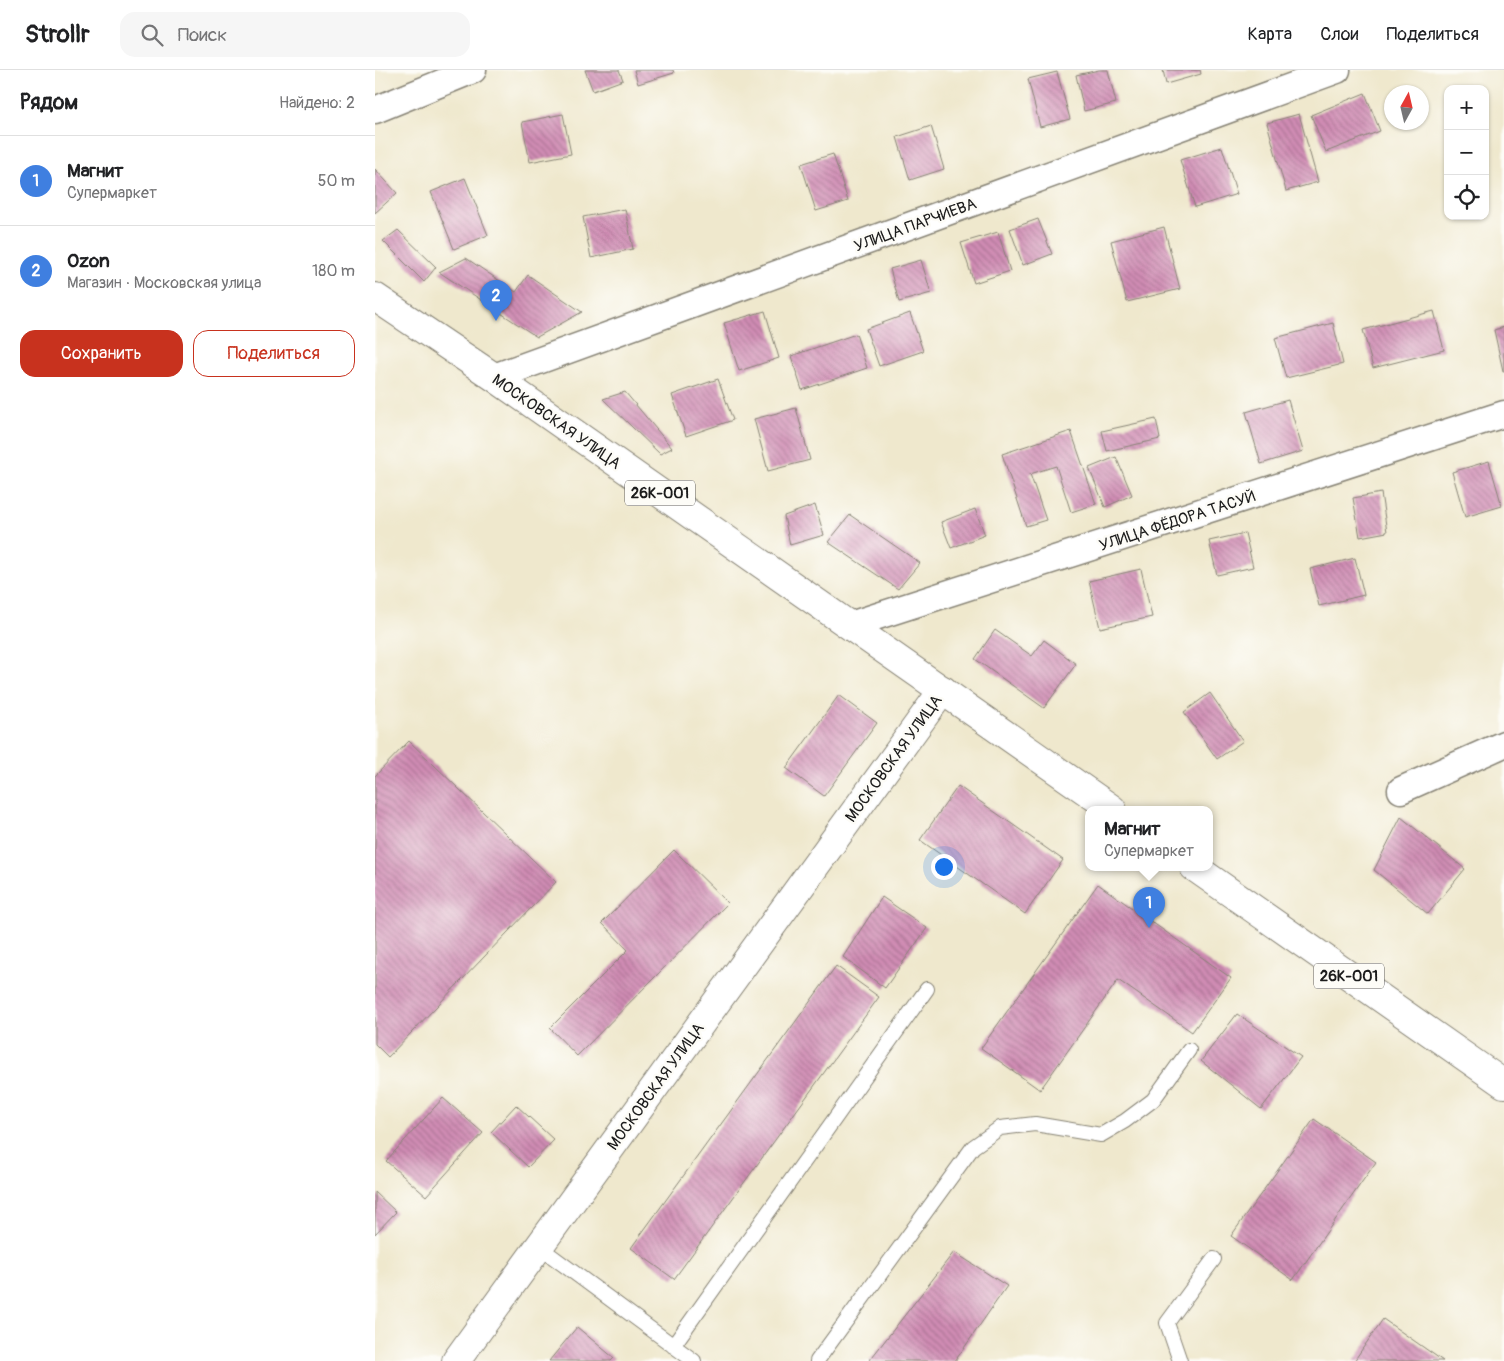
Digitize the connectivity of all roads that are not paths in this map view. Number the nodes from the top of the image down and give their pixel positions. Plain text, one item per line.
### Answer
1 (473, 70) edge
2 (1337, 70) edge
3 (375, 110) edge
4 (375, 297) edge
5 (494, 377) junction
6 (1504, 414) edge
7 (850, 625) junction
8 (943, 690) junction
9 (1504, 744) edge
10 (1401, 790) dead end
11 (1108, 806) edge
12 (1200, 871) edge
13 (927, 988) dead end
14 (1189, 1050) dead end
15 (1504, 1084) edge
16 (538, 1246) junction
17 (1214, 1259) dead end
18 (673, 1346) junction
19 (456, 1361) edge
20 (694, 1361) edge
21 (817, 1361) edge
22 (1180, 1361) edge

1 - 3 street
2 - 5 street, УЛИЦА ПАРЧИЕВА
4 - 5 main road, МОСКОВСКАЯ УЛИЦА / 26К-001
5 - 7 main road, МОСКОВСКАЯ УЛИЦА / 26К-001
6 - 7 street, УЛИЦА ФЁДОРА ТАСУЙ
7 - 8 main road, МОСКОВСКАЯ УЛИЦА / 26К-001
8 - 11 main road, 26К-001
8 - 16 main road, МОСКОВСКАЯ УЛИЦА
9 - 10 street
12 - 15 main road, 26К-001
13 - 18 lane
14 - 21 lane
16 - 18 lane
16 - 19 main road, МОСКОВСКАЯ УЛИЦА
17 - 22 lane
18 - 20 lane

